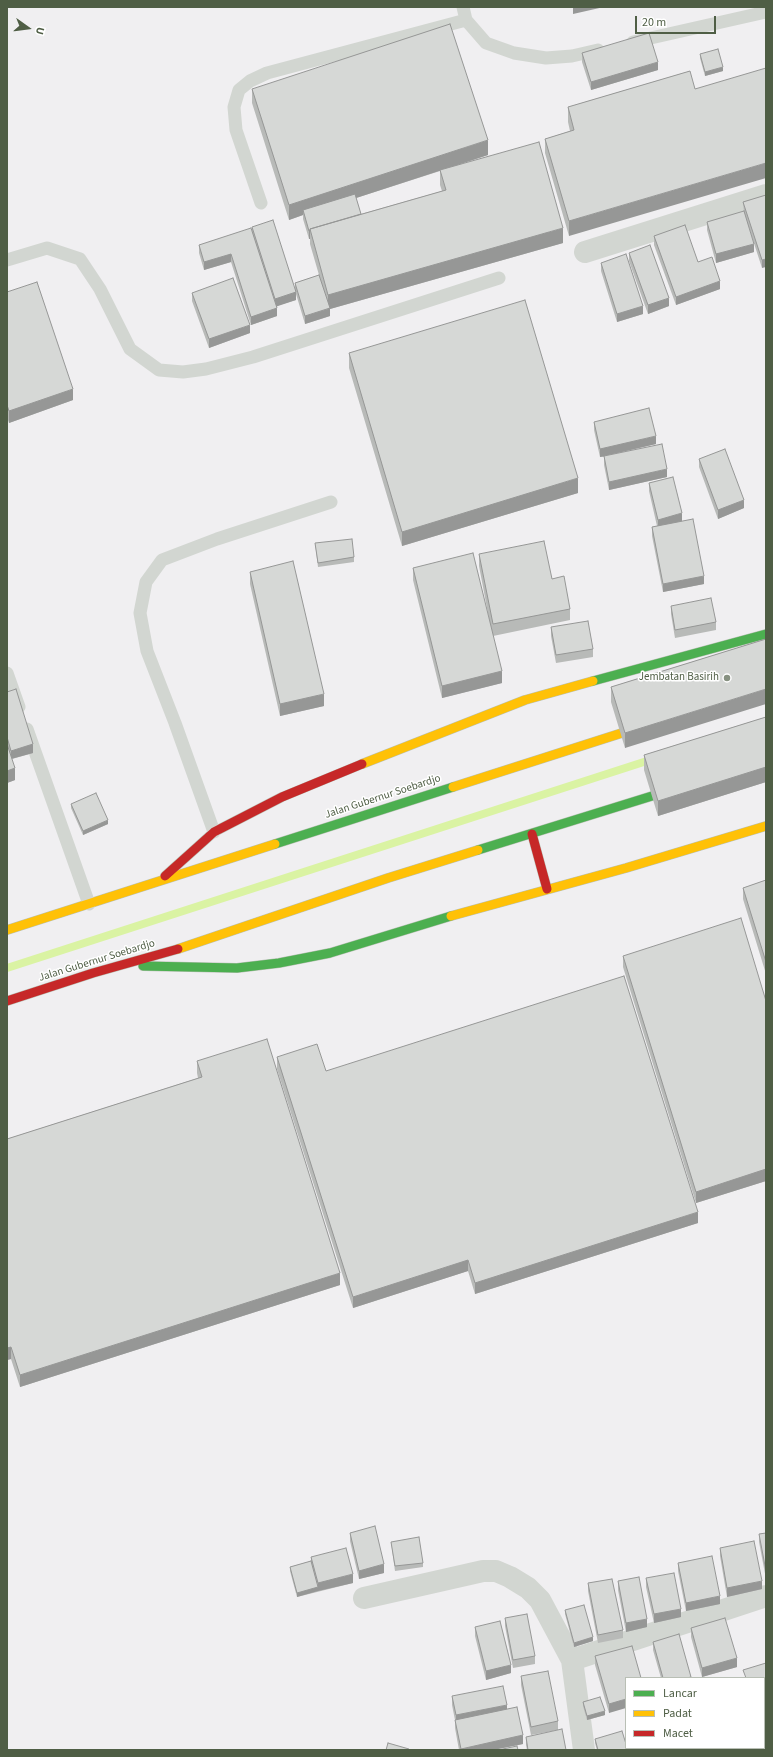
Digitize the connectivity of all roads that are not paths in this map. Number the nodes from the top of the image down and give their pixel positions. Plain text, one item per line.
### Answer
1 (766, 12) edge
2 (464, 13) edge
3 (766, 195) edge
4 (261, 203) dead end
5 (585, 252) dead end
6 (7, 260) edge
7 (499, 278) dead end
8 (331, 502) dead end
9 (766, 634) edge
10 (7, 673) edge
11 (657, 722) edge
12 (690, 784) edge
13 (766, 826) edge
14 (214, 832) junction
15 (532, 834) junction
16 (160, 881) junction
17 (547, 889) junction
18 (89, 904) junction
19 (7, 930) edge
20 (119, 966) junction
21 (7, 1001) edge
22 (766, 1596) edge
23 (364, 1598) dead end
24 (572, 1660) junction
25 (584, 1750) edge

1 - 2 lane
2 - 4 lane
3 - 5 street
6 - 7 lane
8 - 14 lane
9 - 14 highway
10 - 18 lane
11 - 16 highway, Jalan Gubernur Soebardjo
12 - 15 highway, Jalan Gubernur Soebardjo
13 - 17 highway
14 - 16 highway
15 - 17 highway
15 - 20 highway, Jalan Gubernur Soebardjo
16 - 18 highway, Jalan Gubernur Soebardjo
17 - 20 highway
18 - 19 highway, Jalan Gubernur Soebardjo
20 - 21 highway, Jalan Gubernur Soebardjo
22 - 24 street
23 - 24 street
24 - 25 street

